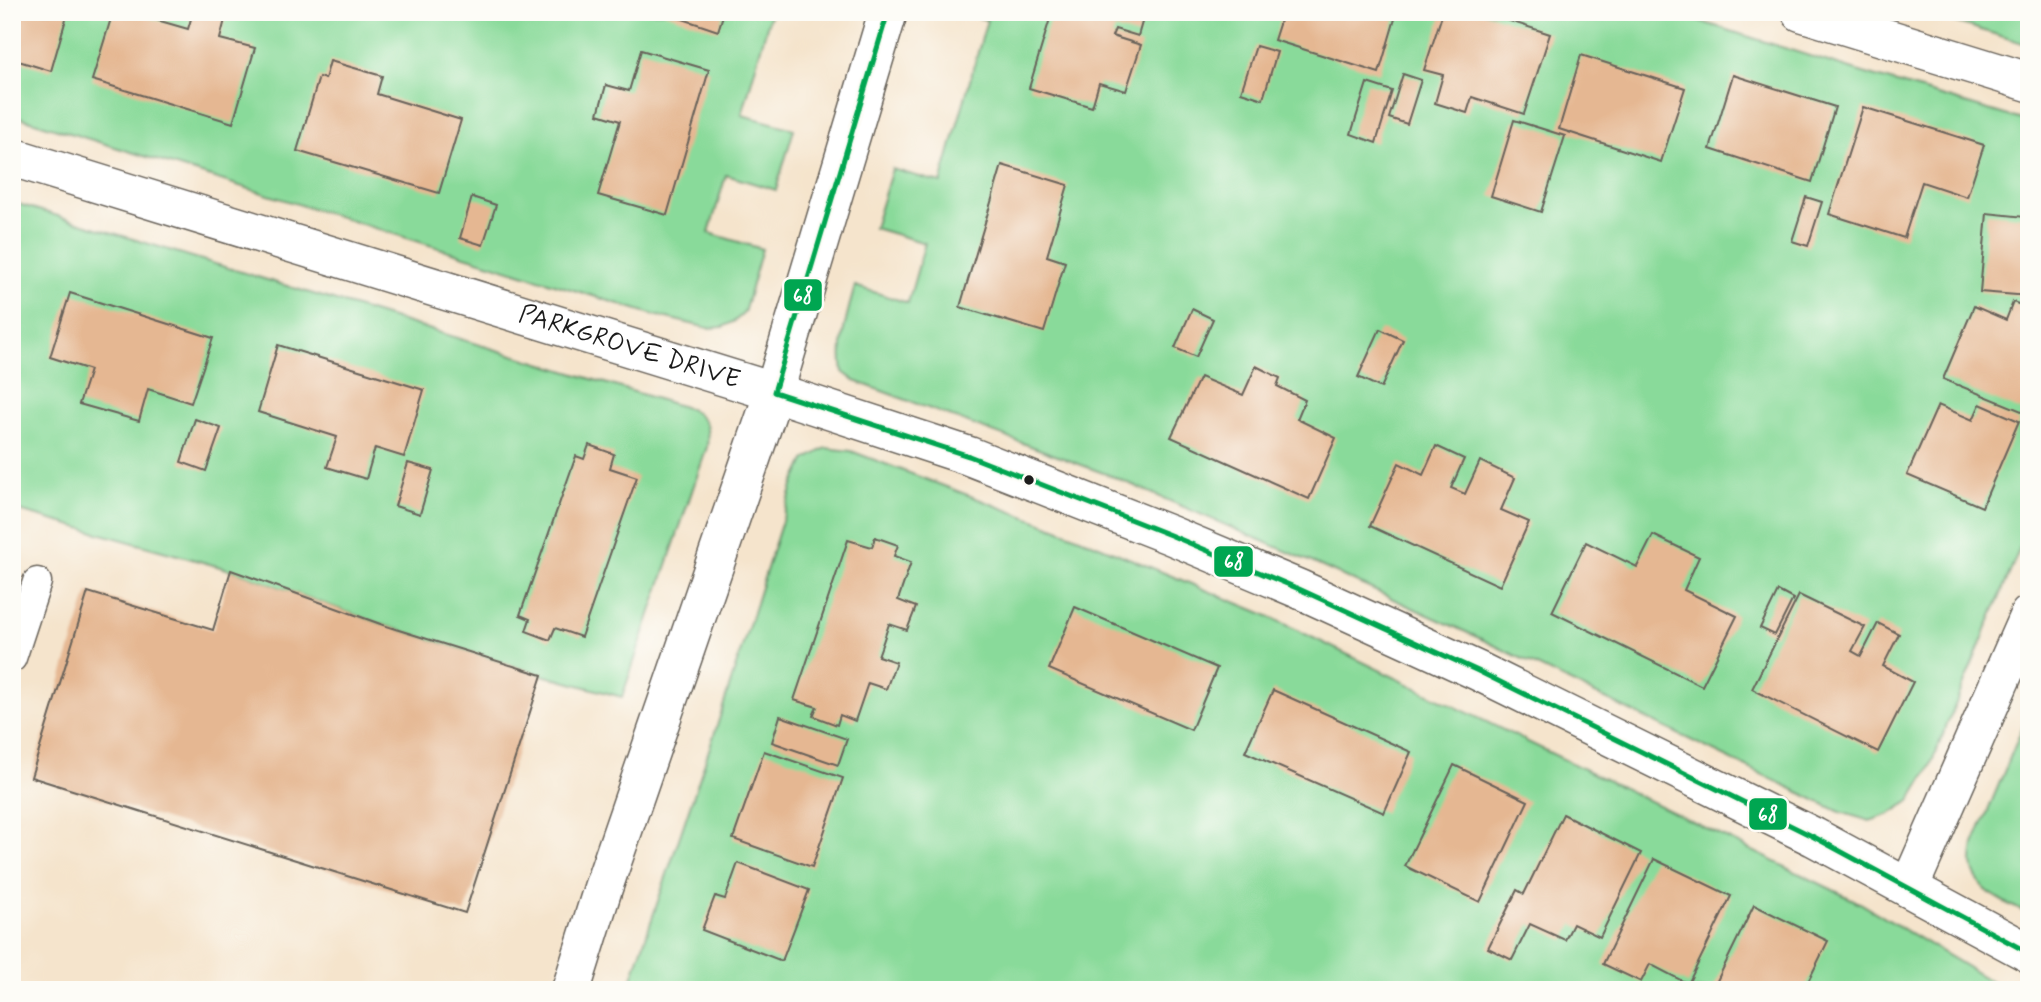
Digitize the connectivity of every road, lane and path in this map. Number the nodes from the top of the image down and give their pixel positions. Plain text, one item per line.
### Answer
1 (888, 12) edge
2 (1801, 12) edge
3 (2029, 82) edge
4 (12, 157) edge
5 (774, 391) junction
6 (37, 582) dead end
7 (2029, 615) edge
8 (12, 658) edge
9 (1909, 888) junction
10 (2029, 953) edge
11 (570, 990) edge

1 - 5 street
2 - 3 street
4 - 5 street, PARKGROVE DRIVE
5 - 9 street, PARKGROVE DRIVE
5 - 11 street
6 - 8 lane
7 - 9 street
9 - 10 street, PARKGROVE DRIVE

